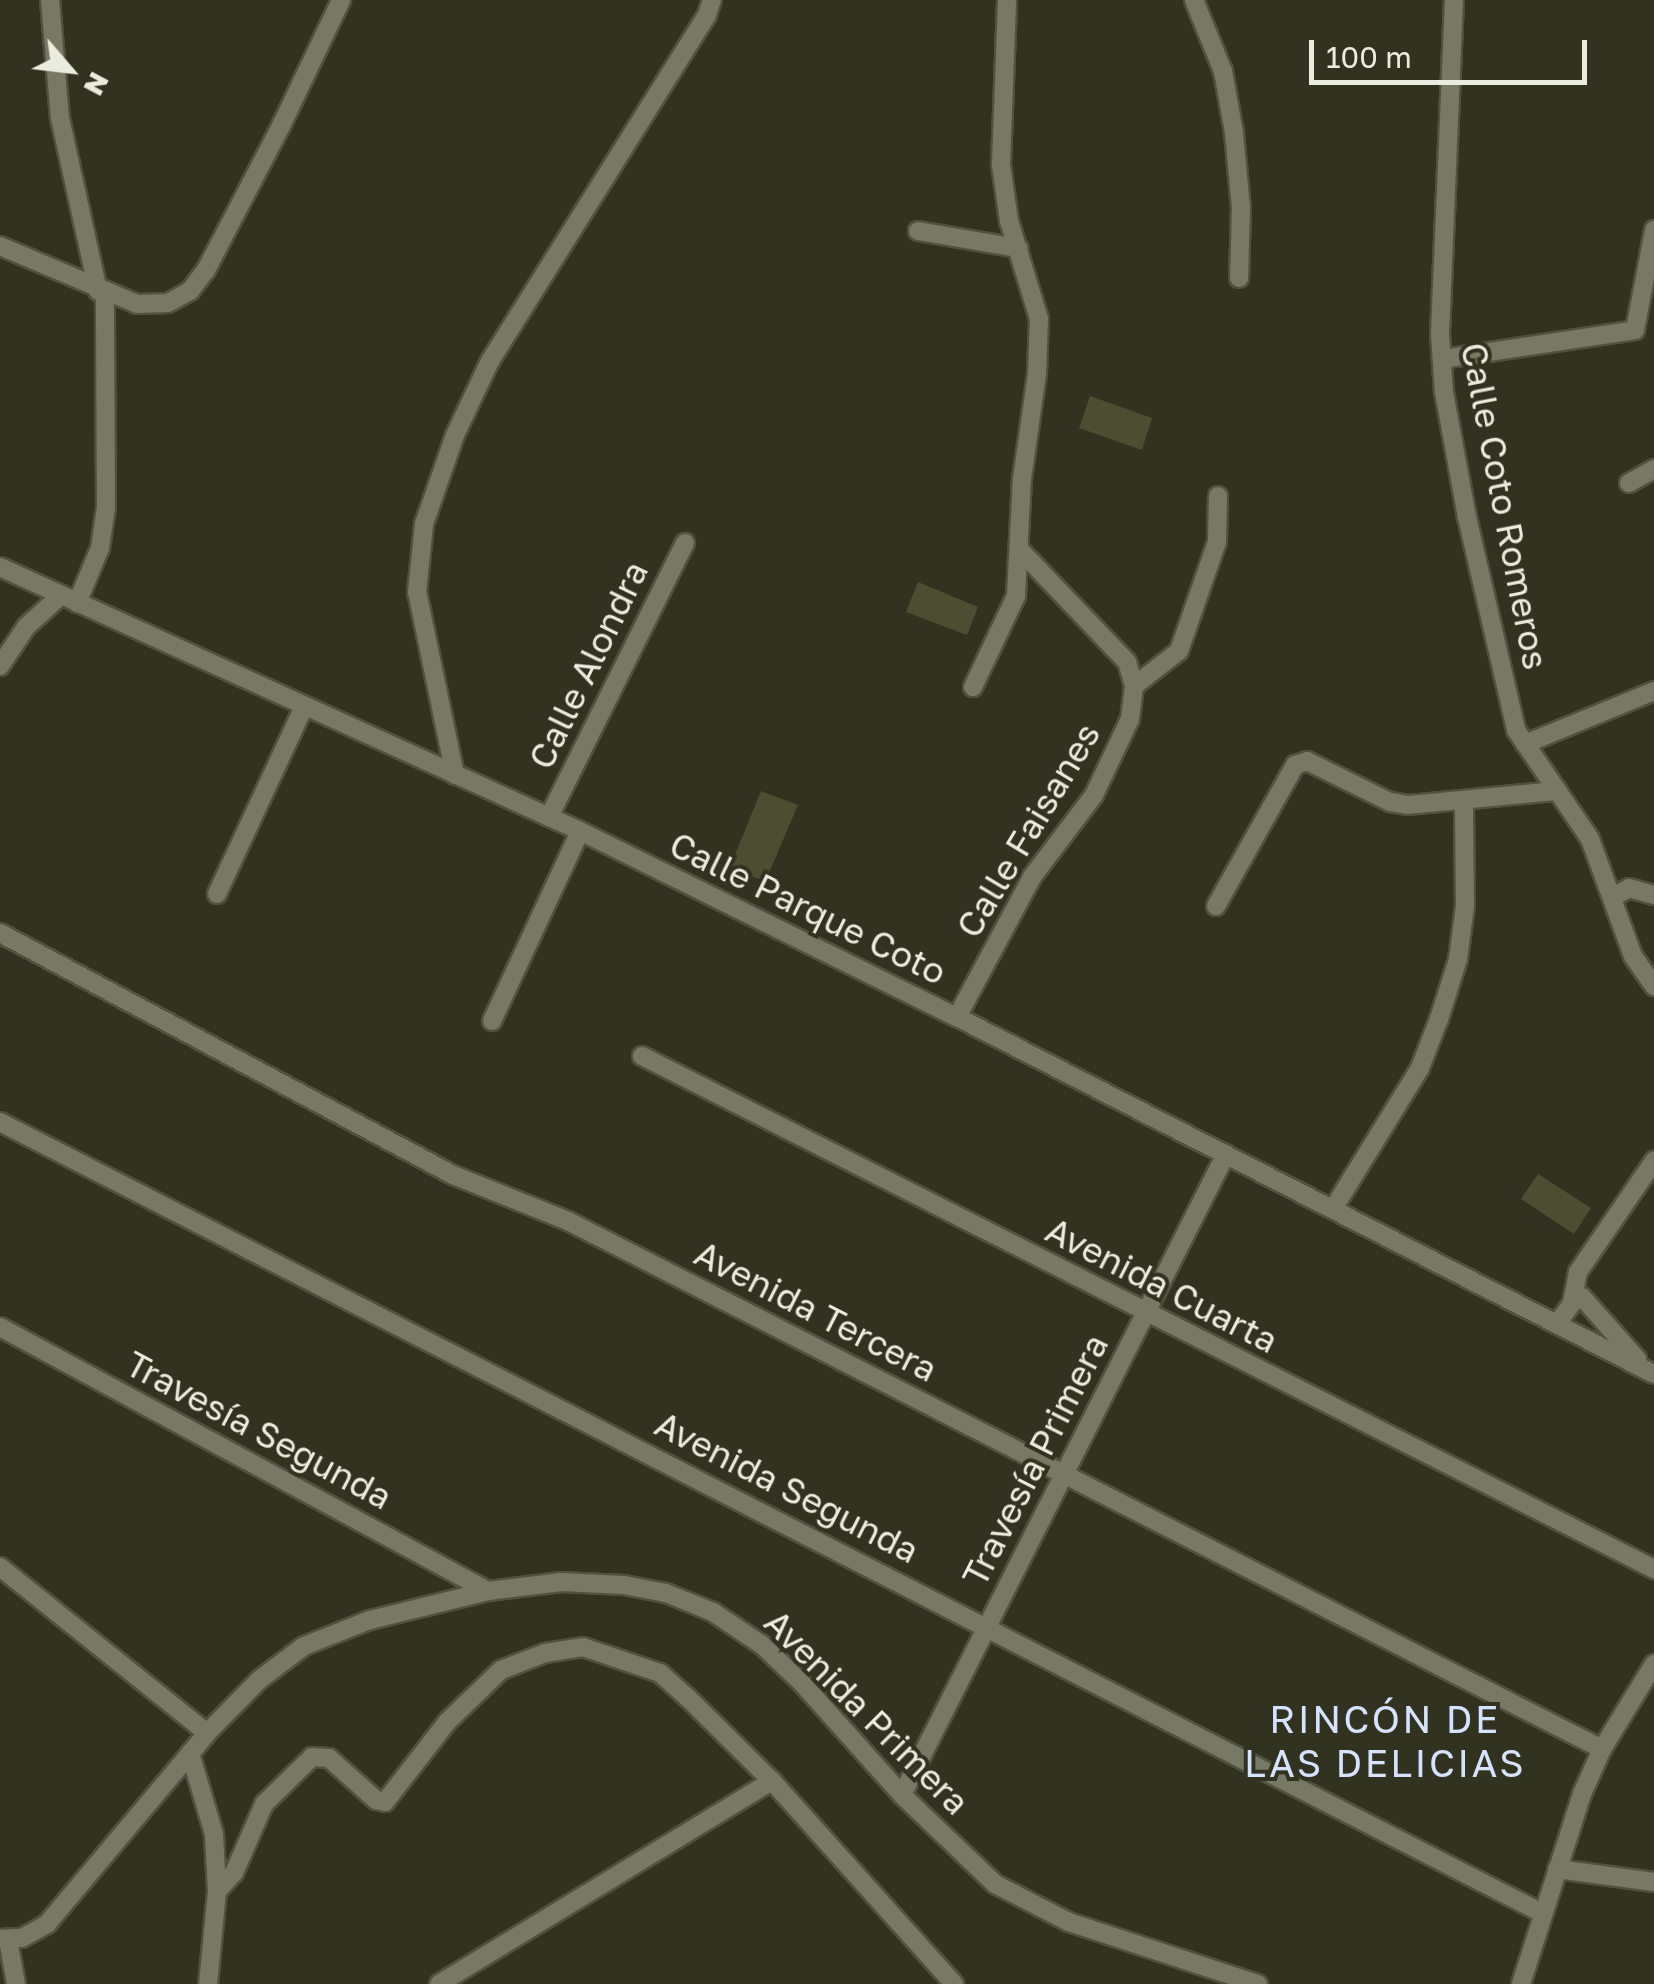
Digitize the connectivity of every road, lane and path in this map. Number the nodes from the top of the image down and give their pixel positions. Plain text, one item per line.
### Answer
1 (50, 0) edge
2 (342, 0) edge
3 (712, 0) edge
4 (1007, 0) edge
5 (1194, 0) edge
6 (1454, 0) edge
7 (1654, 230) edge
8 (918, 232) dead end
9 (0, 246) edge
10 (1019, 248) junction
11 (1240, 278) dead end
12 (102, 292) junction
13 (1442, 360) junction
14 (1654, 470) edge
15 (1629, 483) dead end
16 (1218, 496) dead end
17 (685, 543) dead end
18 (1019, 549) junction
19 (0, 567) edge
20 (69, 599) junction
21 (0, 666) edge
22 (1134, 686) junction
23 (974, 688) dead end
24 (1654, 691) edge
25 (304, 706) junction
26 (1525, 744) junction
27 (455, 775) junction
28 (1558, 792) junction
29 (1464, 802) junction
30 (549, 817) junction
31 (580, 831) junction
32 (217, 894) dead end
33 (1654, 895) edge
34 (1613, 897) junction
35 (1216, 906) dead end
36 (0, 933) edge
37 (1654, 986) edge
38 (956, 1017) junction
39 (492, 1021) dead end
40 (642, 1056) dead end
41 (0, 1122) edge
42 (1226, 1154) junction
43 (1654, 1161) edge
44 (1333, 1209) junction
45 (1578, 1272) junction
46 (1582, 1297) junction
47 (1146, 1314) junction
48 (1557, 1324) junction
49 (0, 1326) edge
50 (1575, 1333) junction
51 (1653, 1374) edge
52 (1064, 1474) junction
53 (0, 1568) edge
54 (1654, 1569) edge
55 (488, 1590) junction
56 (987, 1626) junction
57 (1654, 1664) edge
58 (208, 1733) junction
59 (1602, 1750) junction
60 (190, 1753) junction
61 (772, 1782) junction
62 (902, 1794) junction
63 (1557, 1869) junction
64 (1654, 1882) edge
65 (216, 1890) junction
66 (1542, 1913) junction
67 (4, 1939) edge
68 (1220, 1978) edge
69 (946, 1981) edge
70 (16, 1984) edge
71 (208, 1984) edge
72 (438, 1984) edge
73 (1258, 1984) edge
74 (1521, 1984) edge

1 - 12 street
2 - 12 street
3 - 27 street
4 - 10 street
5 - 11 street
6 - 13 street, Calle Coto Romeros
7 - 13 street
8 - 10 street
9 - 12 street
10 - 18 street
12 - 20 street
13 - 26 street, Calle Coto Romeros
14 - 15 street
16 - 22 street
17 - 30 street, Calle Alondra
18 - 22 street
18 - 23 street
19 - 20 street, Calle Parque Coto
20 - 21 street
20 - 25 street, Calle Parque Coto
22 - 38 street, Calle Faisanes
24 - 26 street
25 - 27 street, Calle Parque Coto
25 - 32 street
26 - 28 street, Calle Coto Romeros
27 - 30 street, Calle Parque Coto
28 - 29 street
28 - 34 street, Calle Coto Romeros
29 - 35 street
29 - 44 street
30 - 31 street, Calle Parque Coto
31 - 38 street, Calle Parque Coto
31 - 39 street
33 - 34 street
34 - 37 street, Calle Coto Romeros
36 - 52 street, Avenida Tercera
38 - 42 street, Calle Parque Coto
40 - 47 street, Avenida Cuarta
41 - 56 street, Avenida Segunda
42 - 44 street, Calle Parque Coto
42 - 47 street, Travesía Primera
43 - 45 street
44 - 48 street, Calle Parque Coto
45 - 46 street
45 - 48 street
46 - 50 street
46 - 51 street
47 - 52 street, Travesía Primera
47 - 54 street, Avenida Cuarta
48 - 50 street, Calle Parque Coto
49 - 55 street, Travesía Segunda
50 - 51 street, Calle Parque Coto
52 - 56 street, Travesía Primera
52 - 59 street, Avenida Tercera
53 - 58 street
55 - 58 street, Avenida Primera
55 - 62 street, Avenida Primera
56 - 62 street, Travesía Primera
56 - 66 street, Avenida Segunda
57 - 59 street
58 - 60 street, Avenida Primera
59 - 63 street
60 - 65 street
60 - 67 street, Avenida Primera
61 - 65 street
61 - 69 street
61 - 72 street
62 - 68 street, Avenida Primera
63 - 64 street
63 - 66 street
65 - 71 street
66 - 74 street
67 - 70 street
68 - 73 street, Avenida Primera

